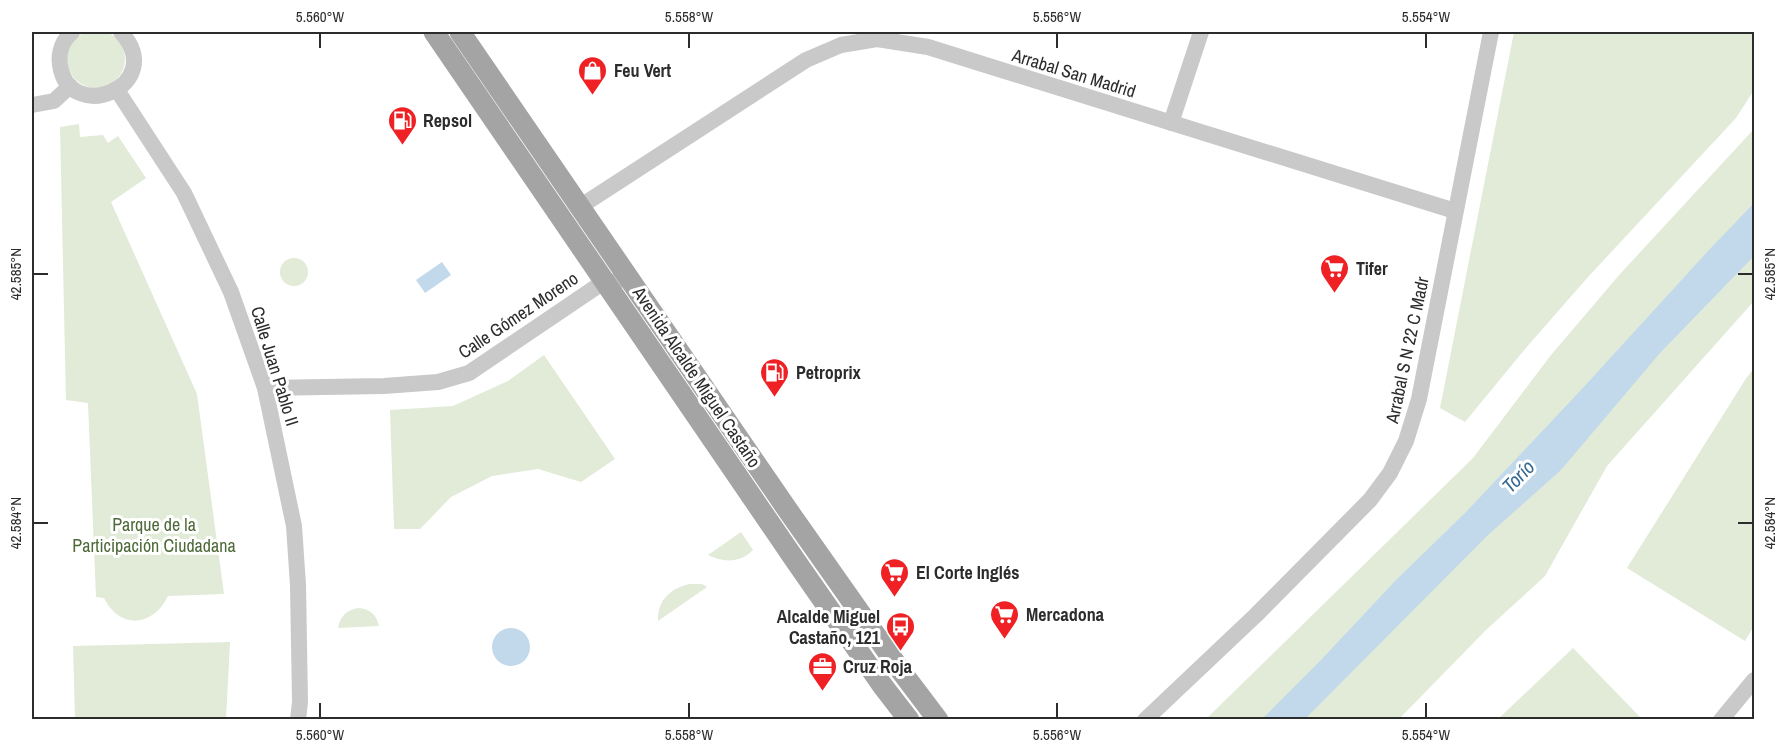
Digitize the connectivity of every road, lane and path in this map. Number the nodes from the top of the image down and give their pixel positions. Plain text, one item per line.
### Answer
1 (72, 32) edge
2 (434, 32) edge
3 (460, 32) edge
4 (1201, 32) edge
5 (1491, 32) edge
6 (128, 34) edge
7 (70, 86) junction
8 (117, 90) junction
9 (32, 105) edge
10 (1171, 123) junction
11 (546, 195) junction
12 (581, 206) junction
13 (1455, 211) junction
14 (584, 249) junction
15 (605, 281) junction
16 (643, 298) junction
17 (265, 388) junction
18 (1755, 680) edge
19 (905, 718) edge
20 (298, 720) edge
21 (938, 720) edge
22 (1145, 720) edge
23 (1721, 720) edge

1 - 7 street
2 - 11 main road, Avenida Alcalde Miguel Castaño
3 - 12 main road, Avenida Alcalde Miguel Castaño
4 - 10 street
5 - 13 street, Arrabal S N 22 C Madr
6 - 8 street
7 - 8 street
7 - 9 street
8 - 17 street, Calle Juan Pablo II
10 - 12 street, Arrabal San Madrid
10 - 13 street, Arrabal San Madrid
11 - 12 street
11 - 14 main road, Avenida Alcalde Miguel Castaño
12 - 14 street
12 - 16 main road, Avenida Alcalde Miguel Castaño
13 - 22 street, Arrabal S N 22 C Madr
14 - 15 main road, Avenida Alcalde Miguel Castaño
15 - 16 street, Calle Gómez Moreno
15 - 17 street, Calle Gómez Moreno
15 - 19 main road, Avenida Alcalde Miguel Castaño
16 - 21 main road, Avenida Alcalde Miguel Castaño
17 - 20 street, Calle Juan Pablo II
18 - 23 street

